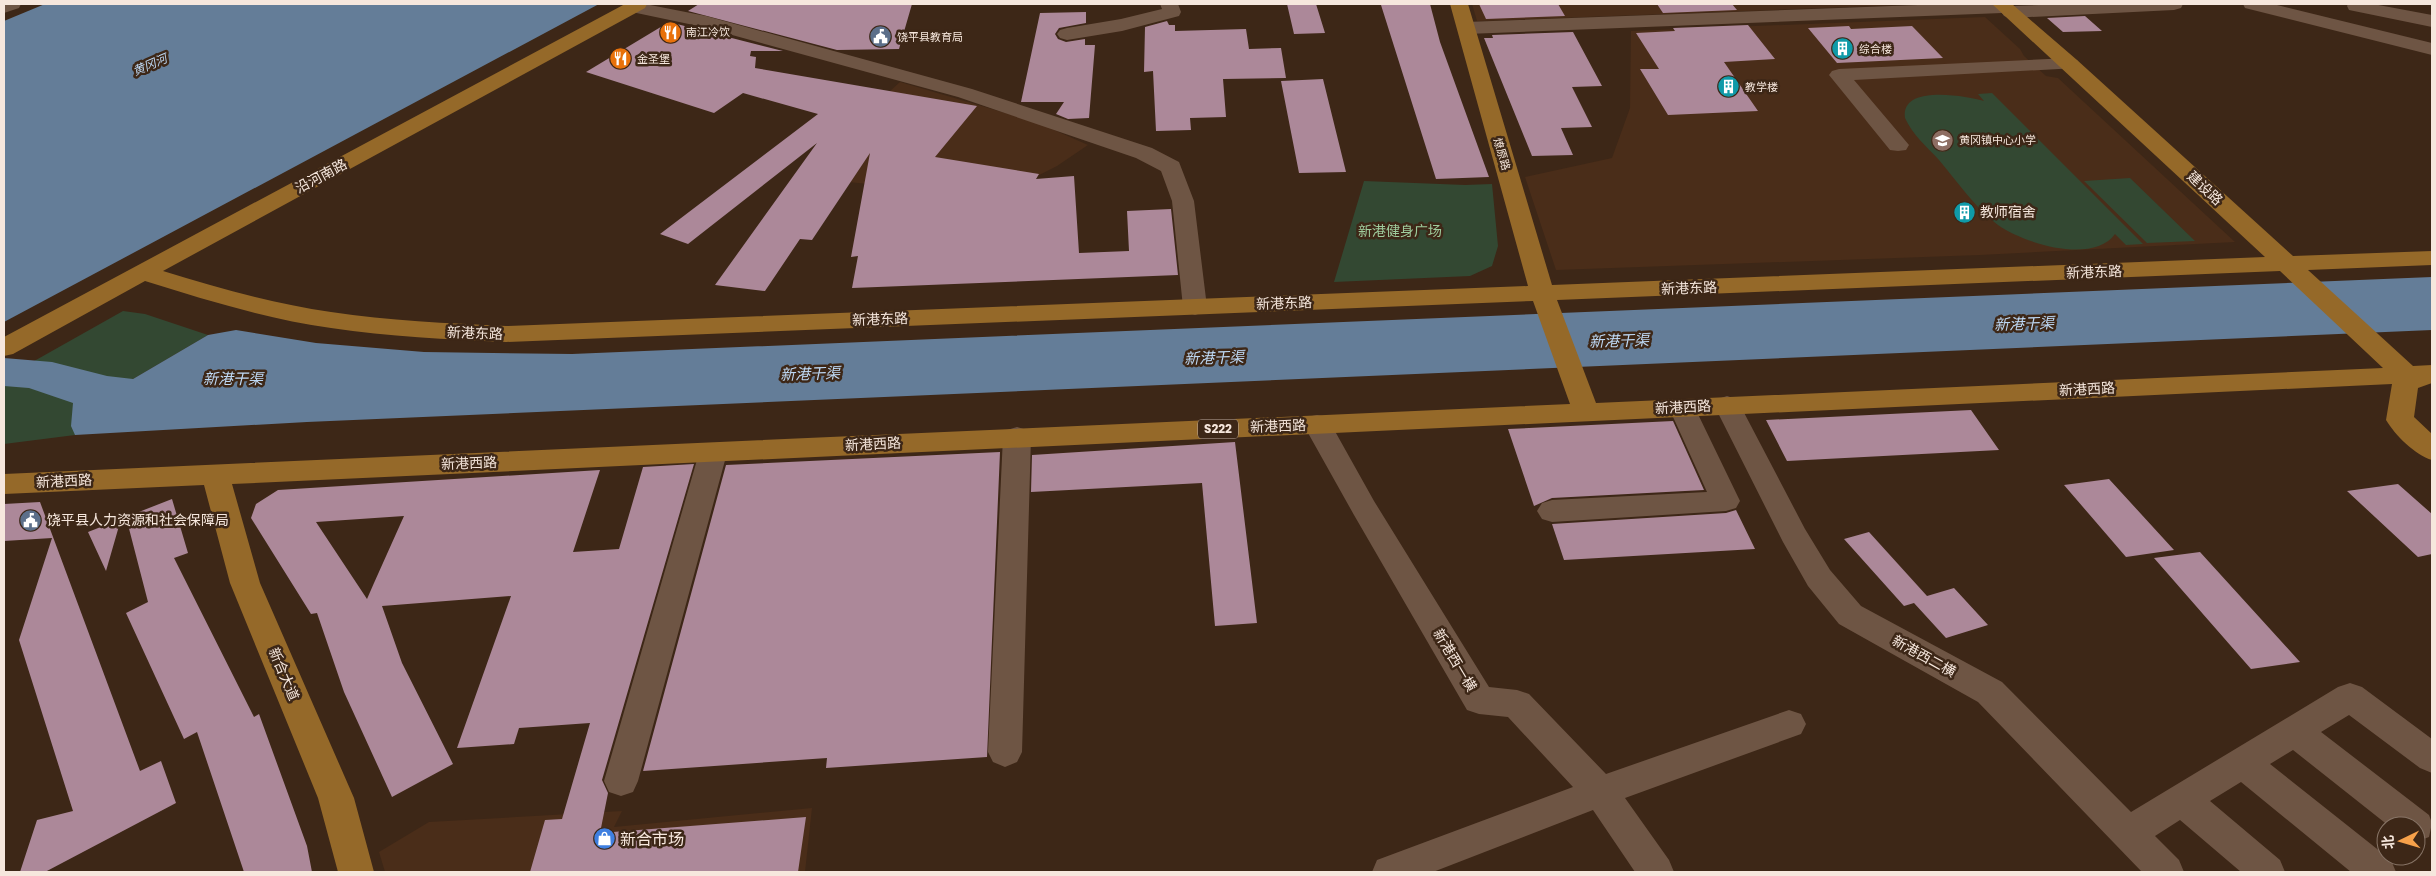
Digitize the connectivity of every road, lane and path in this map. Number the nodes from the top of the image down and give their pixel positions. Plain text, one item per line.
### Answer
1 (12, 4) edge
2 (1169, 4) edge
3 (1459, 4) edge
4 (2174, 4) edge
5 (2252, 4) edge
6 (636, 5) edge
7 (2357, 5) edge
8 (4, 7) edge
9 (2005, 8) edge
10 (2432, 22) edge
11 (1466, 28) junction
12 (2355, 29) junction
13 (1067, 34) dead end
14 (2432, 49) edge
15 (2070, 64) junction
16 (1898, 145) dead end
17 (2432, 258) edge
18 (2287, 264) junction
19 (143, 273) junction
20 (1545, 299) junction
21 (1195, 307) junction
22 (4, 348) edge
23 (2420, 374) edge
24 (2432, 390) edge
25 (1727, 405) junction
26 (1682, 408) junction
27 (1586, 412) junction
28 (1317, 424) junction
29 (1017, 437) junction
30 (2432, 450) edge
31 (713, 453) junction
32 (215, 474) junction
33 (4, 484) edge
34 (1552, 511) dead end
35 (1789, 724) dead end
36 (2294, 731) junction
37 (1006, 752) dead end
38 (2432, 758) edge
39 (2243, 763) junction
40 (621, 781) dead end
41 (1600, 792) junction
42 (2183, 800) junction
43 (2403, 816) edge
44 (2128, 833) junction
45 (356, 872) edge
46 (1390, 872) edge
47 (1656, 872) edge
48 (2166, 872) edge
49 (2267, 872) edge
50 (2378, 872) edge

1 - 8 street
2 - 13 street
3 - 11 main road, 燎原路
4 - 9 street
5 - 12 street
6 - 19 main road, 沿河南路
6 - 21 street
7 - 10 street
7 - 12 street
9 - 11 street
9 - 15 main road, 建设路
11 - 20 main road, 燎原路
12 - 14 street
15 - 16 street
15 - 18 main road, 建设路
17 - 18 main road, 新港东路
18 - 20 main road, 新港东路
18 - 23 main road, 建设路
19 - 21 main road, 新港东路
19 - 22 main road, 沿河南路
20 - 21 main road, 新港东路
20 - 27 main road, 燎原路
23 - 24 main road, 建设路
23 - 25 main road, 新港西路 / S222
23 - 30 main road
25 - 26 main road, 新港西路 / S222
25 - 44 street, 新港西二横
26 - 27 main road, 新港西路 / S222
26 - 34 street
27 - 28 main road, 新港西路 / S222
28 - 29 main road, 新港西路 / S222
28 - 41 street, 新港西一横
29 - 31 main road, 新港西路 / S222
29 - 37 street
31 - 32 main road, 新港西路 / S222
31 - 40 street
32 - 33 main road, 新港西路 / S222
32 - 45 main road, 新合大道
35 - 41 street
36 - 38 street
36 - 39 street
36 - 43 street
39 - 42 street
39 - 50 street
41 - 46 street
41 - 47 street, 新港西一横
42 - 44 street
42 - 49 street
44 - 48 street, 新港西二横

